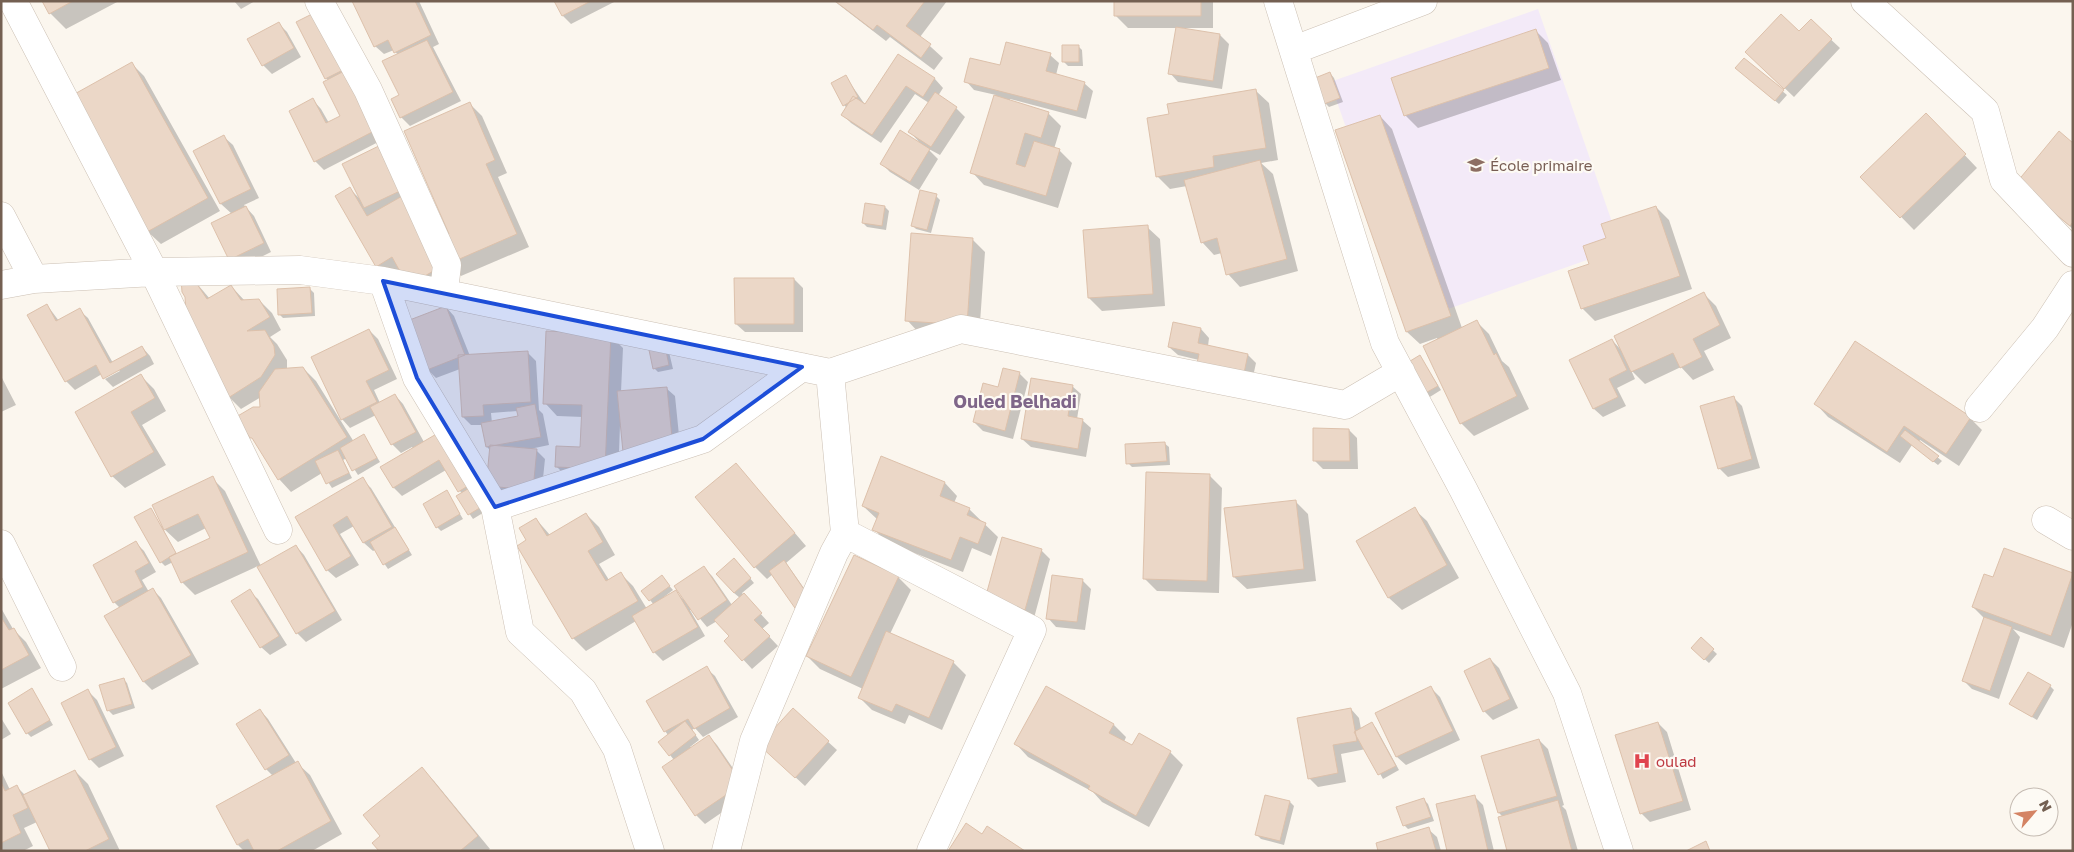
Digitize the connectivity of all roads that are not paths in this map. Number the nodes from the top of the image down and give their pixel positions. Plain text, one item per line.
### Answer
1 (13, 1) edge
2 (319, 1) edge
3 (1278, 1) edge
4 (1423, 1) edge
5 (1865, 1) edge
6 (1294, 50) junction
7 (1, 216) edge
8 (2073, 253) edge
9 (154, 272) junction
10 (34, 279) junction
11 (383, 280) junction
12 (1, 285) edge
13 (2073, 285) edge
14 (448, 294) junction
15 (802, 367) junction
16 (1401, 372) junction
17 (830, 373) junction
18 (1979, 408) dead end
19 (495, 508) junction
20 (2046, 520) dead end
21 (278, 530) dead end
22 (845, 533) junction
23 (2073, 536) edge
24 (1, 544) edge
25 (62, 667) dead end
26 (650, 851) edge
27 (726, 851) edge
28 (931, 851) edge
29 (1619, 851) edge

1 - 9 street
2 - 14 street
3 - 6 street
4 - 6 street
5 - 8 street
6 - 16 street
7 - 10 street
9 - 10 street
9 - 11 street
9 - 21 street
10 - 12 street
11 - 14 street
11 - 19 street
13 - 18 street
14 - 15 street
15 - 17 street
15 - 19 street
16 - 17 street
16 - 29 street
17 - 22 street
19 - 26 street
20 - 23 street
22 - 27 street
22 - 28 street
24 - 25 street

